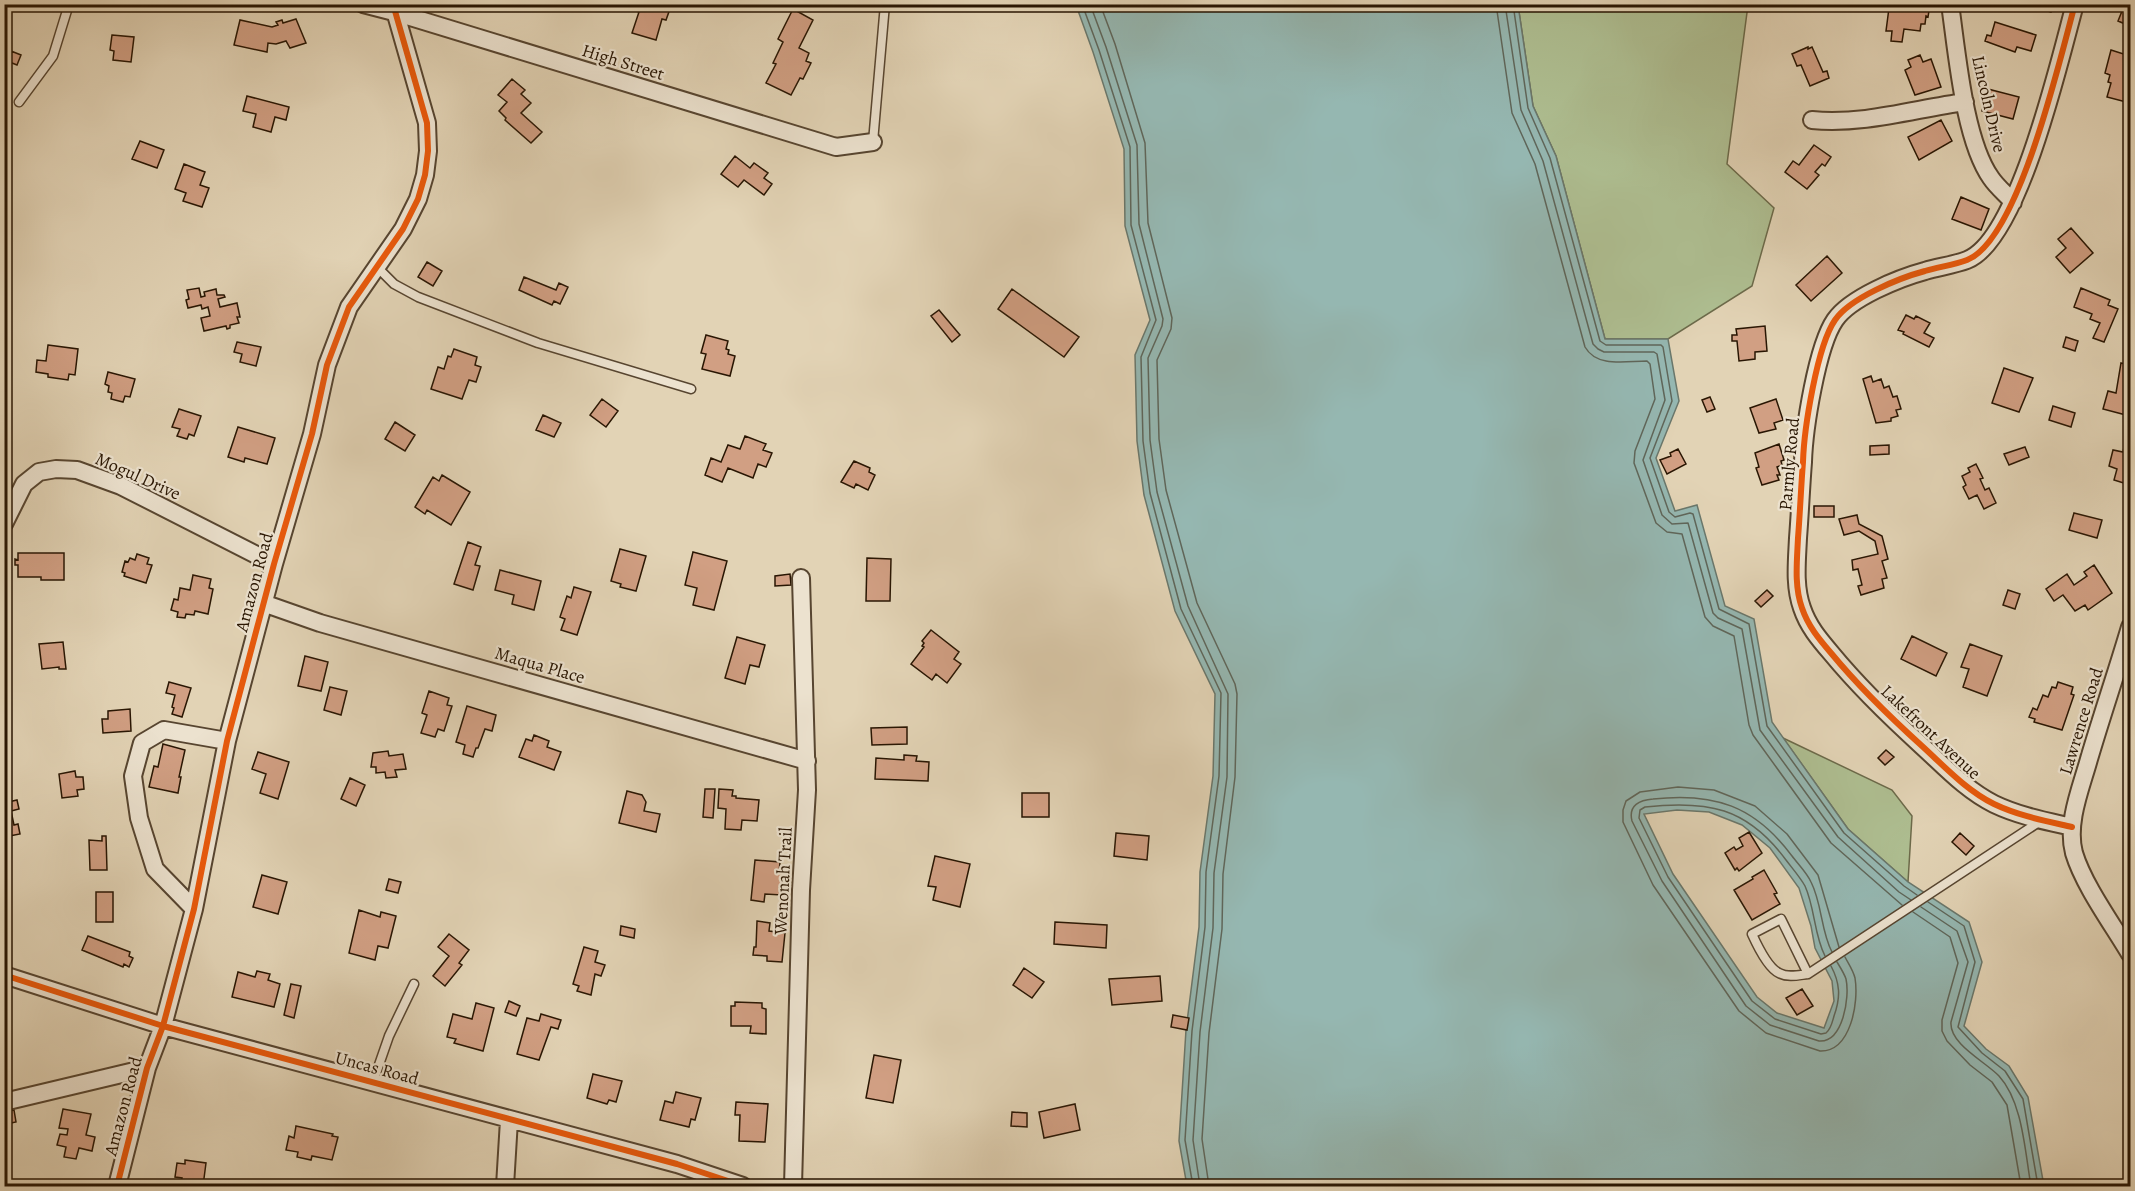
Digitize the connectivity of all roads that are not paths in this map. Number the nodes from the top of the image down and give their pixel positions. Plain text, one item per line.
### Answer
1 (69, 4) edge
2 (363, 4) edge
3 (885, 4) edge
4 (1950, 4) edge
5 (2075, 4) edge
6 (394, 8) edge
7 (19, 102) dead end
8 (1965, 102) junction
9 (1812, 120) dead end
10 (873, 142) joint
11 (2013, 202) junction
12 (377, 267) junction
13 (691, 389) dead end
14 (4, 524) edge
15 (274, 564) junction
16 (801, 578) dead end
17 (263, 603) junction
18 (2130, 627) edge
19 (1845, 670) joint
20 (227, 741) junction
21 (807, 761) junction
22 (2042, 820) junction
23 (2072, 827) junction
24 (194, 909) junction
25 (2130, 954) edge
26 (1808, 974) junction
27 (4, 975) edge
28 (414, 984) dead end
29 (163, 1026) junction
30 (147, 1068) junction
31 (374, 1082) junction
32 (4, 1102) edge
33 (509, 1120) junction
34 (117, 1186) edge
35 (506, 1186) edge
36 (742, 1186) edge
37 (793, 1186) edge

1 - 7 lane
2 - 6 street, High Street
3 - 10 lane
4 - 8 street, Lincoln Drive
5 - 11 street, Parmly Road
6 - 10 street, High Street
6 - 12 street, Amazon Road
8 - 9 street
8 - 11 street, Lincoln Drive
11 - 19 street, Parmly Road
12 - 13 lane
12 - 15 street, Amazon Road
14 - 15 street, Mogul Drive
15 - 17 street, Amazon Road
16 - 21 street, Wenonah Trail
17 - 20 street, Amazon Road
17 - 21 street, Maqua Place
18 - 23 street, Lawrence Road
19 - 22 street, Lakefront Avenue
20 - 24 street, Amazon Road
20 - 24 street
21 - 37 street, Wenonah Trail
22 - 23 street, Lakefront Avenue
22 - 26 lane
23 - 25 street
24 - 29 street, Amazon Road
26 - 26 lane
27 - 29 street, Uncas Road
28 - 31 lane
29 - 30 street, Amazon Road
29 - 31 street, Uncas Road
30 - 32 street
30 - 34 street, Amazon Road
31 - 33 street, Uncas Road
33 - 35 street
33 - 36 street, Uncas Road

